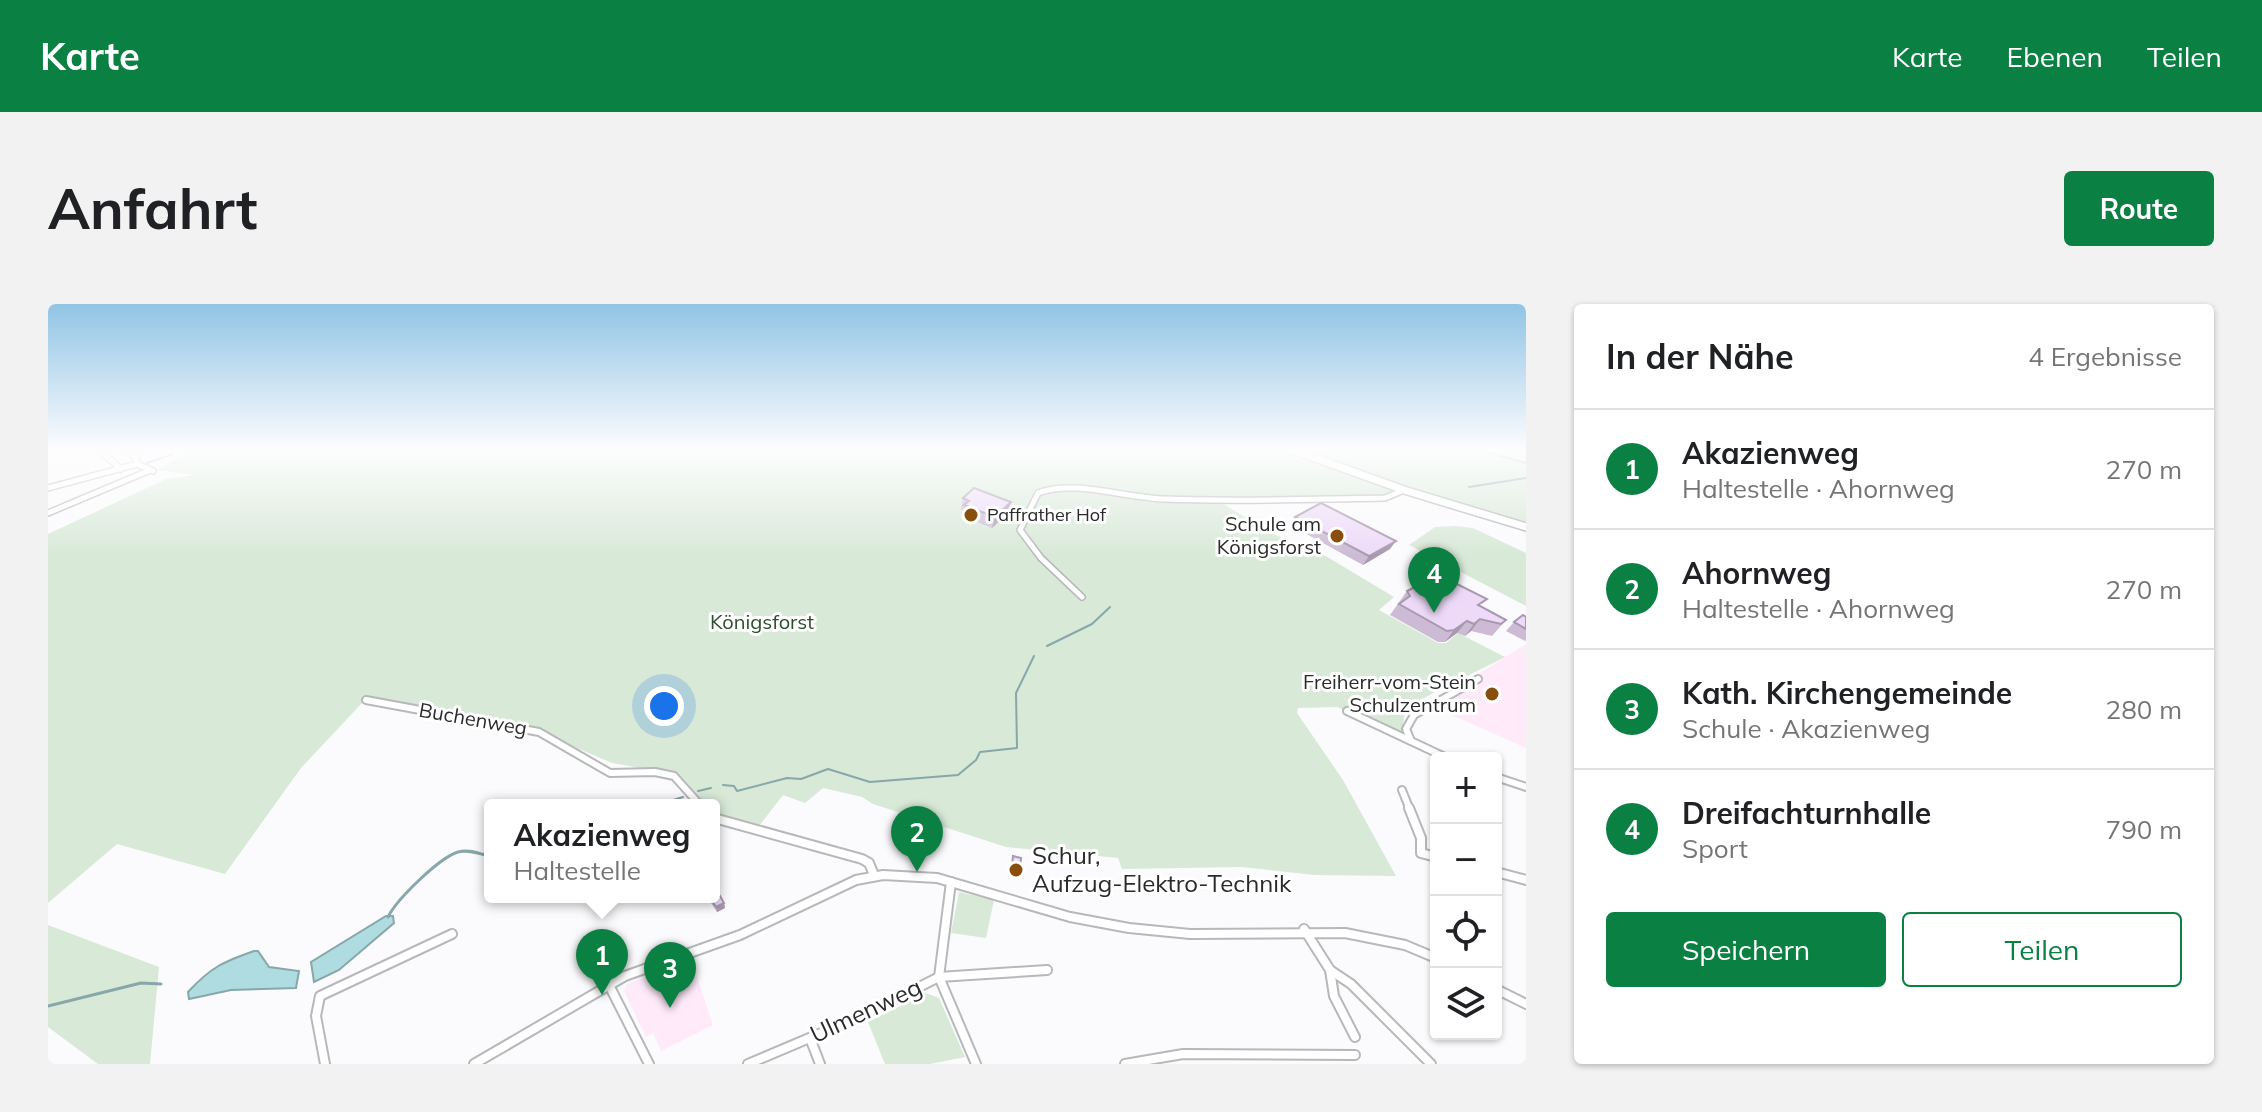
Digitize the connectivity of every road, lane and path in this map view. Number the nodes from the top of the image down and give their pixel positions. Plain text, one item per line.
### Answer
1 (117, 484) edge
2 (1389, 484) edge
3 (1404, 490) junction
4 (48, 513) edge
5 (1526, 526) edge
6 (1082, 597) dead end
7 (1478, 679) dead end
8 (366, 700) dead end
9 (1347, 711) dead end
10 (1411, 741) junction
11 (1434, 752) edge
12 (1502, 779) edge
13 (1526, 787) edge
14 (1402, 790) dead end
15 (695, 799) edge
16 (720, 820) edge
17 (1430, 855) edge
18 (1502, 874) edge
19 (874, 875) junction
20 (1526, 880) edge
21 (951, 882) junction
22 (1304, 929) junction
23 (452, 934) dead end
24 (1430, 956) edge
25 (1047, 970) dead end
26 (1330, 970) junction
27 (939, 977) junction
28 (609, 985) junction
29 (1502, 992) edge
30 (1526, 1004) edge
31 (1355, 1037) dead end
32 (810, 1038) junction
33 (1355, 1055) dead end
34 (325, 1064) edge
35 (474, 1064) edge
36 (649, 1064) edge
37 (748, 1064) edge
38 (820, 1064) edge
39 (976, 1064) edge
40 (1125, 1064) edge
41 (1431, 1064) edge

1 - 4 street
2 - 3 main road
3 - 5 main road
3 - 6 street
7 - 10 street
8 - 15 street, Buchenweg
9 - 10 street
10 - 11 street
12 - 13 street
14 - 17 street
16 - 19 street
18 - 20 street
19 - 21 street
19 - 28 street
21 - 22 street
21 - 27 street
22 - 24 street
22 - 26 street
23 - 34 street
25 - 27 street
26 - 31 street
26 - 41 street
27 - 32 street, Ulmenweg
27 - 39 street
28 - 35 street
28 - 36 street
29 - 30 street
32 - 37 street, Ulmenweg
32 - 38 street
33 - 40 street

